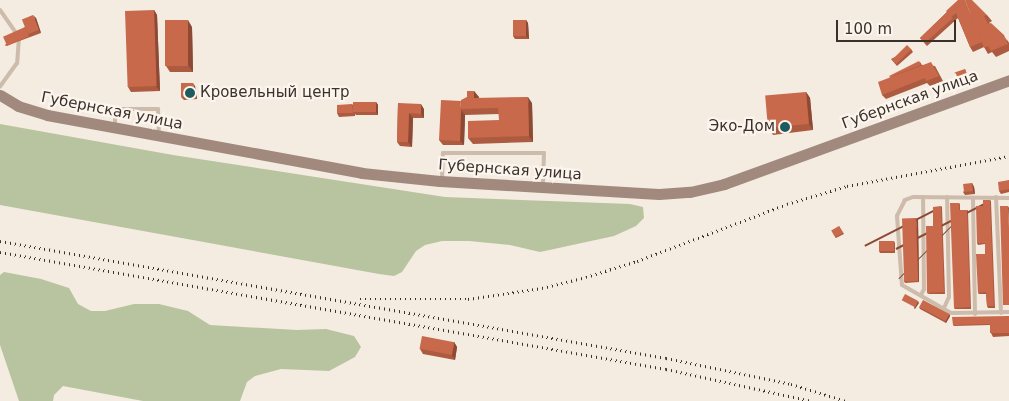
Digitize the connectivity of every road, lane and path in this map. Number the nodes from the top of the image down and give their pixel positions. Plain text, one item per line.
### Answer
1 (0, 10) edge
2 (1009, 80) edge
3 (0, 86) edge
4 (0, 95) edge
5 (115, 128) junction
6 (159, 136) junction
7 (442, 181) junction
8 (544, 187) junction
9 (923, 197) junction
10 (947, 197) junction
11 (996, 197) junction
12 (1009, 198) edge
13 (973, 199) junction
14 (921, 295) junction
15 (944, 308) junction
16 (1009, 312) edge
17 (1001, 313) junction
18 (975, 314) junction

1 - 3 lane
2 - 8 main road, Губернская улица
4 - 5 main road, Губернская улица
5 - 6 main road, Губернская улица
5 - 6 lane
6 - 7 main road, Губернская улица
7 - 8 main road, Губернская улица
7 - 8 lane
9 - 10 lane
9 - 14 lane
9 - 14 lane
10 - 13 lane
10 - 15 lane
11 - 12 lane
11 - 13 lane
11 - 17 lane
13 - 18 lane
14 - 15 lane
15 - 18 lane
16 - 17 lane
17 - 18 lane

